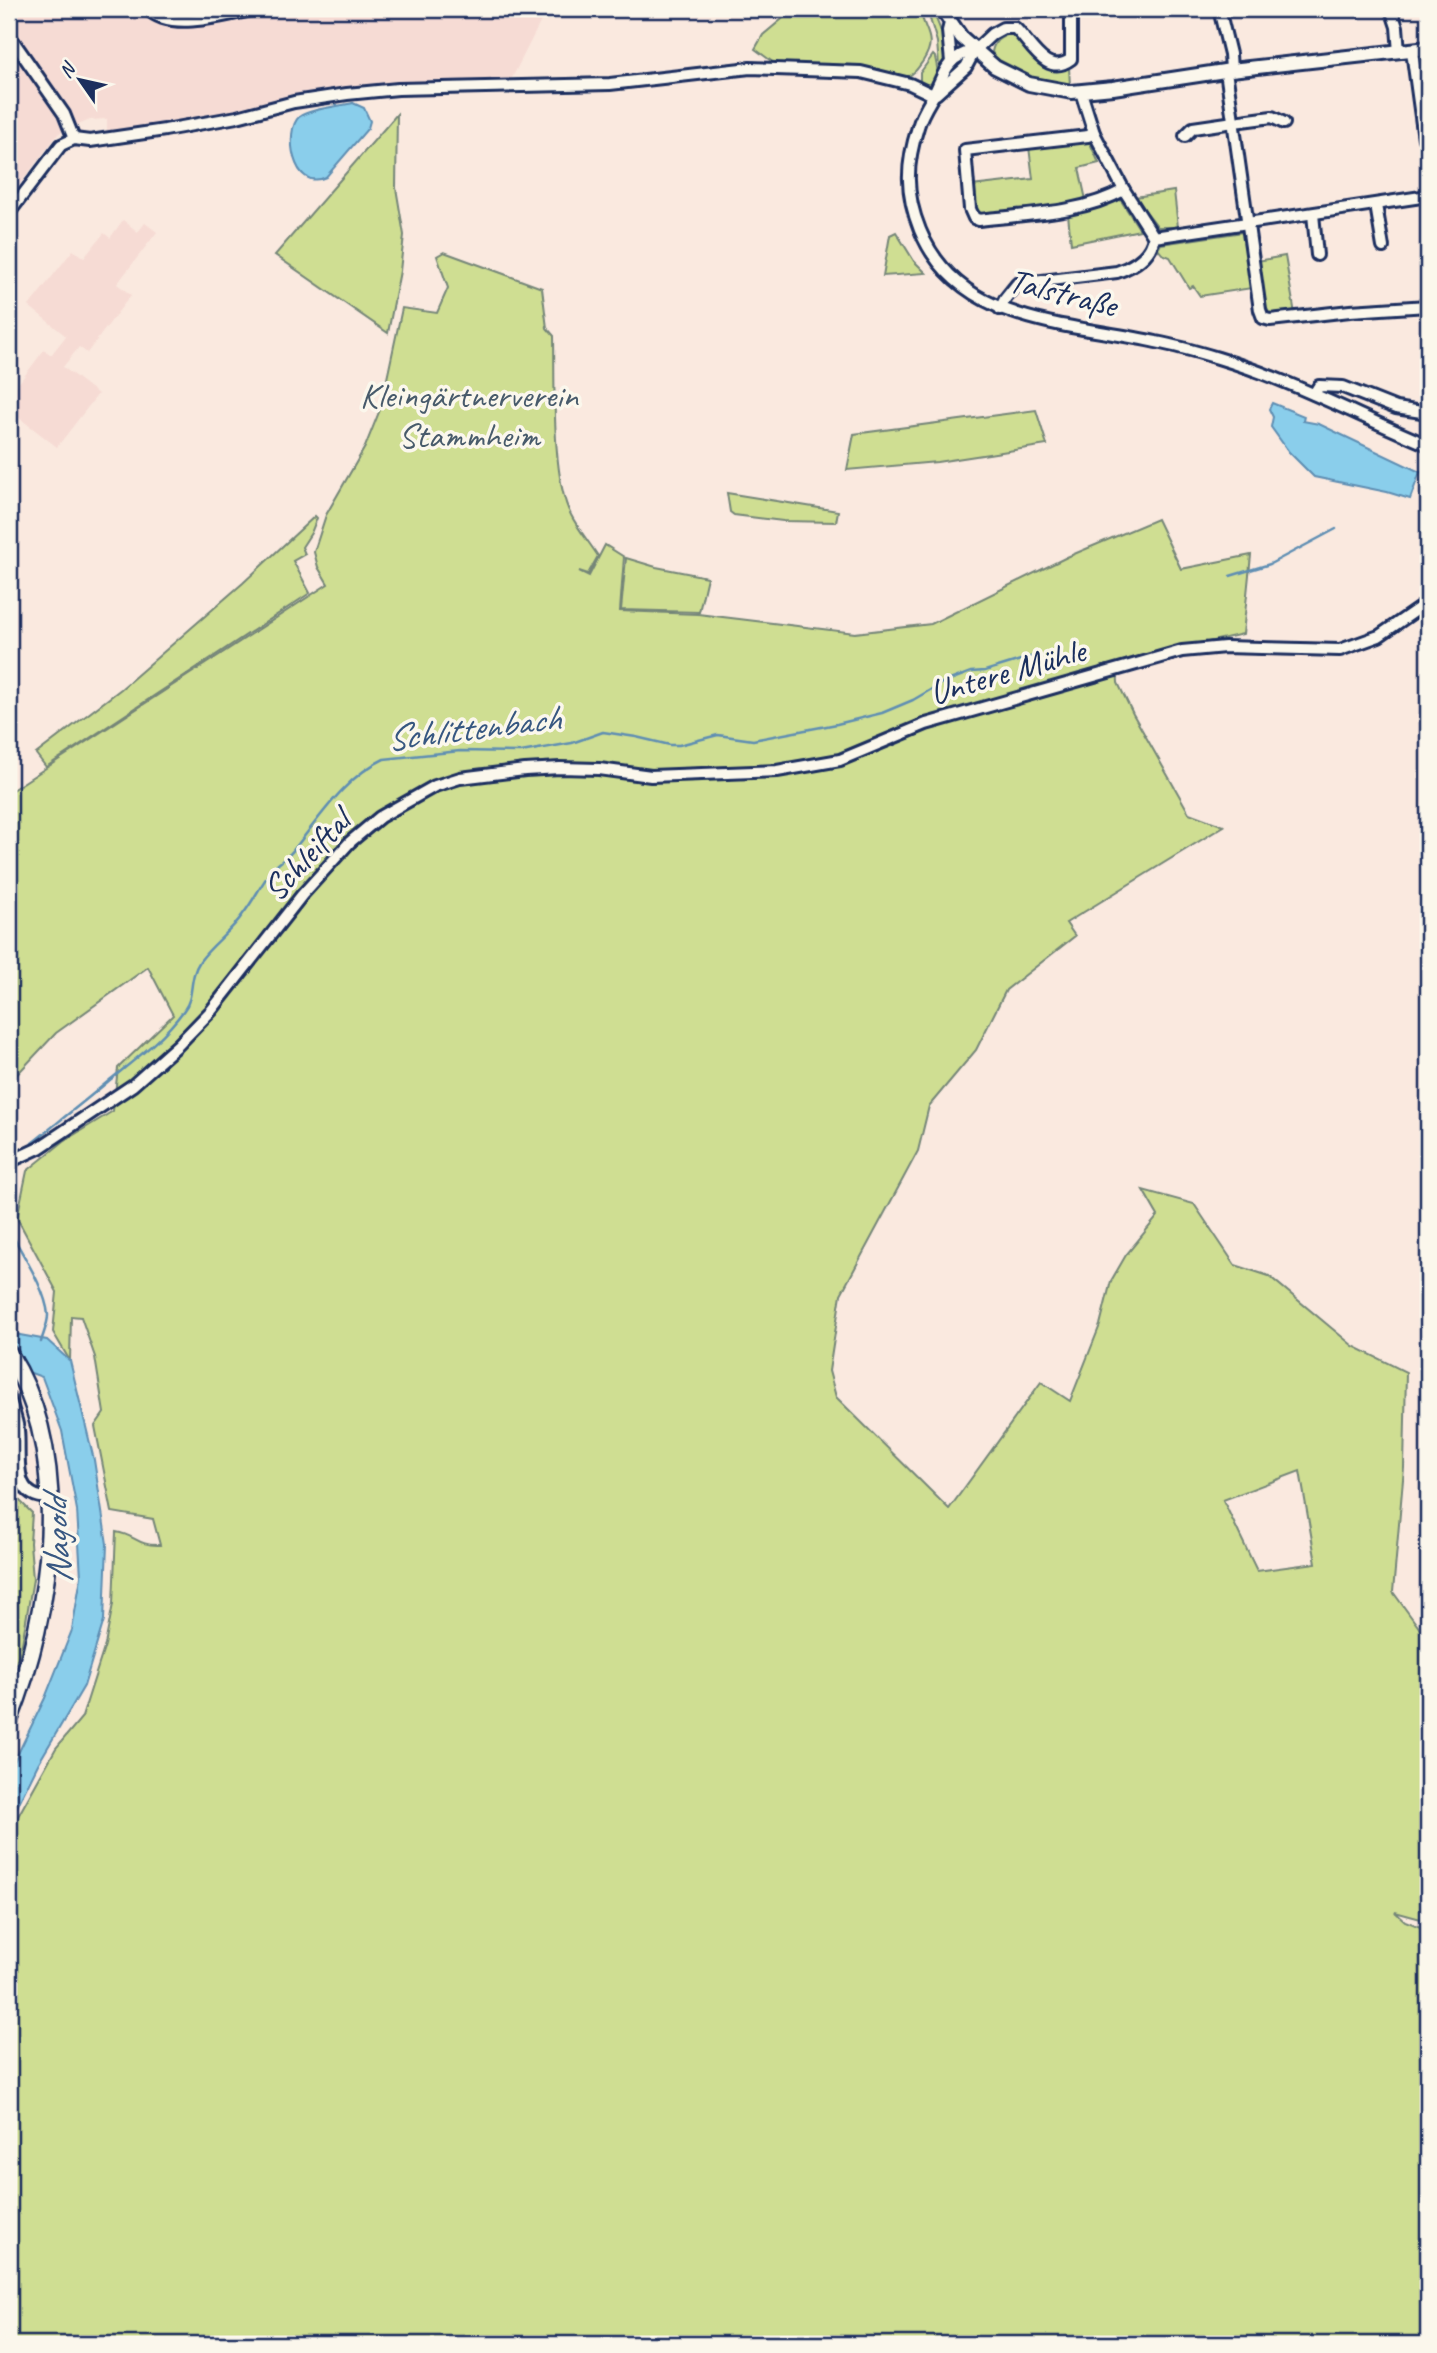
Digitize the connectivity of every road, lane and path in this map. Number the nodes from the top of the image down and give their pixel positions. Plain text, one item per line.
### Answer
1 (148, 9) edge
2 (257, 9) edge
3 (943, 9) edge
4 (1071, 9) edge
5 (1219, 9) edge
6 (1391, 9) edge
7 (950, 23) junction
8 (9, 34) edge
9 (1428, 48) edge
10 (975, 50) junction
11 (1405, 52) junction
12 (951, 62) junction
13 (1229, 70) junction
14 (1081, 92) junction
15 (933, 96) junction
16 (1234, 122) junction
17 (1284, 123) dead end
18 (1094, 133) junction
19 (1185, 136) dead end
20 (74, 139) junction
21 (1424, 139) dead end
22 (1124, 190) junction
23 (1428, 196) edge
24 (1376, 205) junction
25 (9, 213) edge
26 (1313, 214) junction
27 (1248, 222) junction
28 (1154, 237) junction
29 (1382, 247) dead end
30 (1318, 255) dead end
31 (1428, 306) edge
32 (1000, 309) junction
33 (1314, 394) junction
34 (1428, 413) edge
35 (1428, 444) edge
36 (1428, 602) edge
37 (725, 772) joint
38 (14, 1159) edge
39 (9, 1354) edge
40 (9, 1398) edge
41 (48, 1498) junction
42 (9, 1720) edge

1 - 2 street
3 - 7 street
4 - 10 street
5 - 13 street
6 - 11 street
7 - 10 street
7 - 12 street
8 - 20 street
9 - 11 street
10 - 12 street
10 - 14 street
10 - 15 street, Talstraße
11 - 13 street
11 - 21 street
12 - 15 street, Talstraße
13 - 14 street
13 - 16 street
14 - 18 street
15 - 20 street
15 - 32 street, Talstraße
16 - 17 street
16 - 19 street
16 - 27 street
18 - 22 street
18 - 22 street
20 - 25 street
22 - 28 street
23 - 24 street
24 - 26 street
24 - 29 street
26 - 27 street
26 - 30 street
27 - 28 street
27 - 31 street
28 - 32 street
32 - 33 street, Talstraße
33 - 34 street
33 - 35 street, Talstraße
36 - 37 street, Untere Mühle
37 - 38 street, Schleiftal
39 - 41 main road
40 - 41 street
41 - 42 main road

